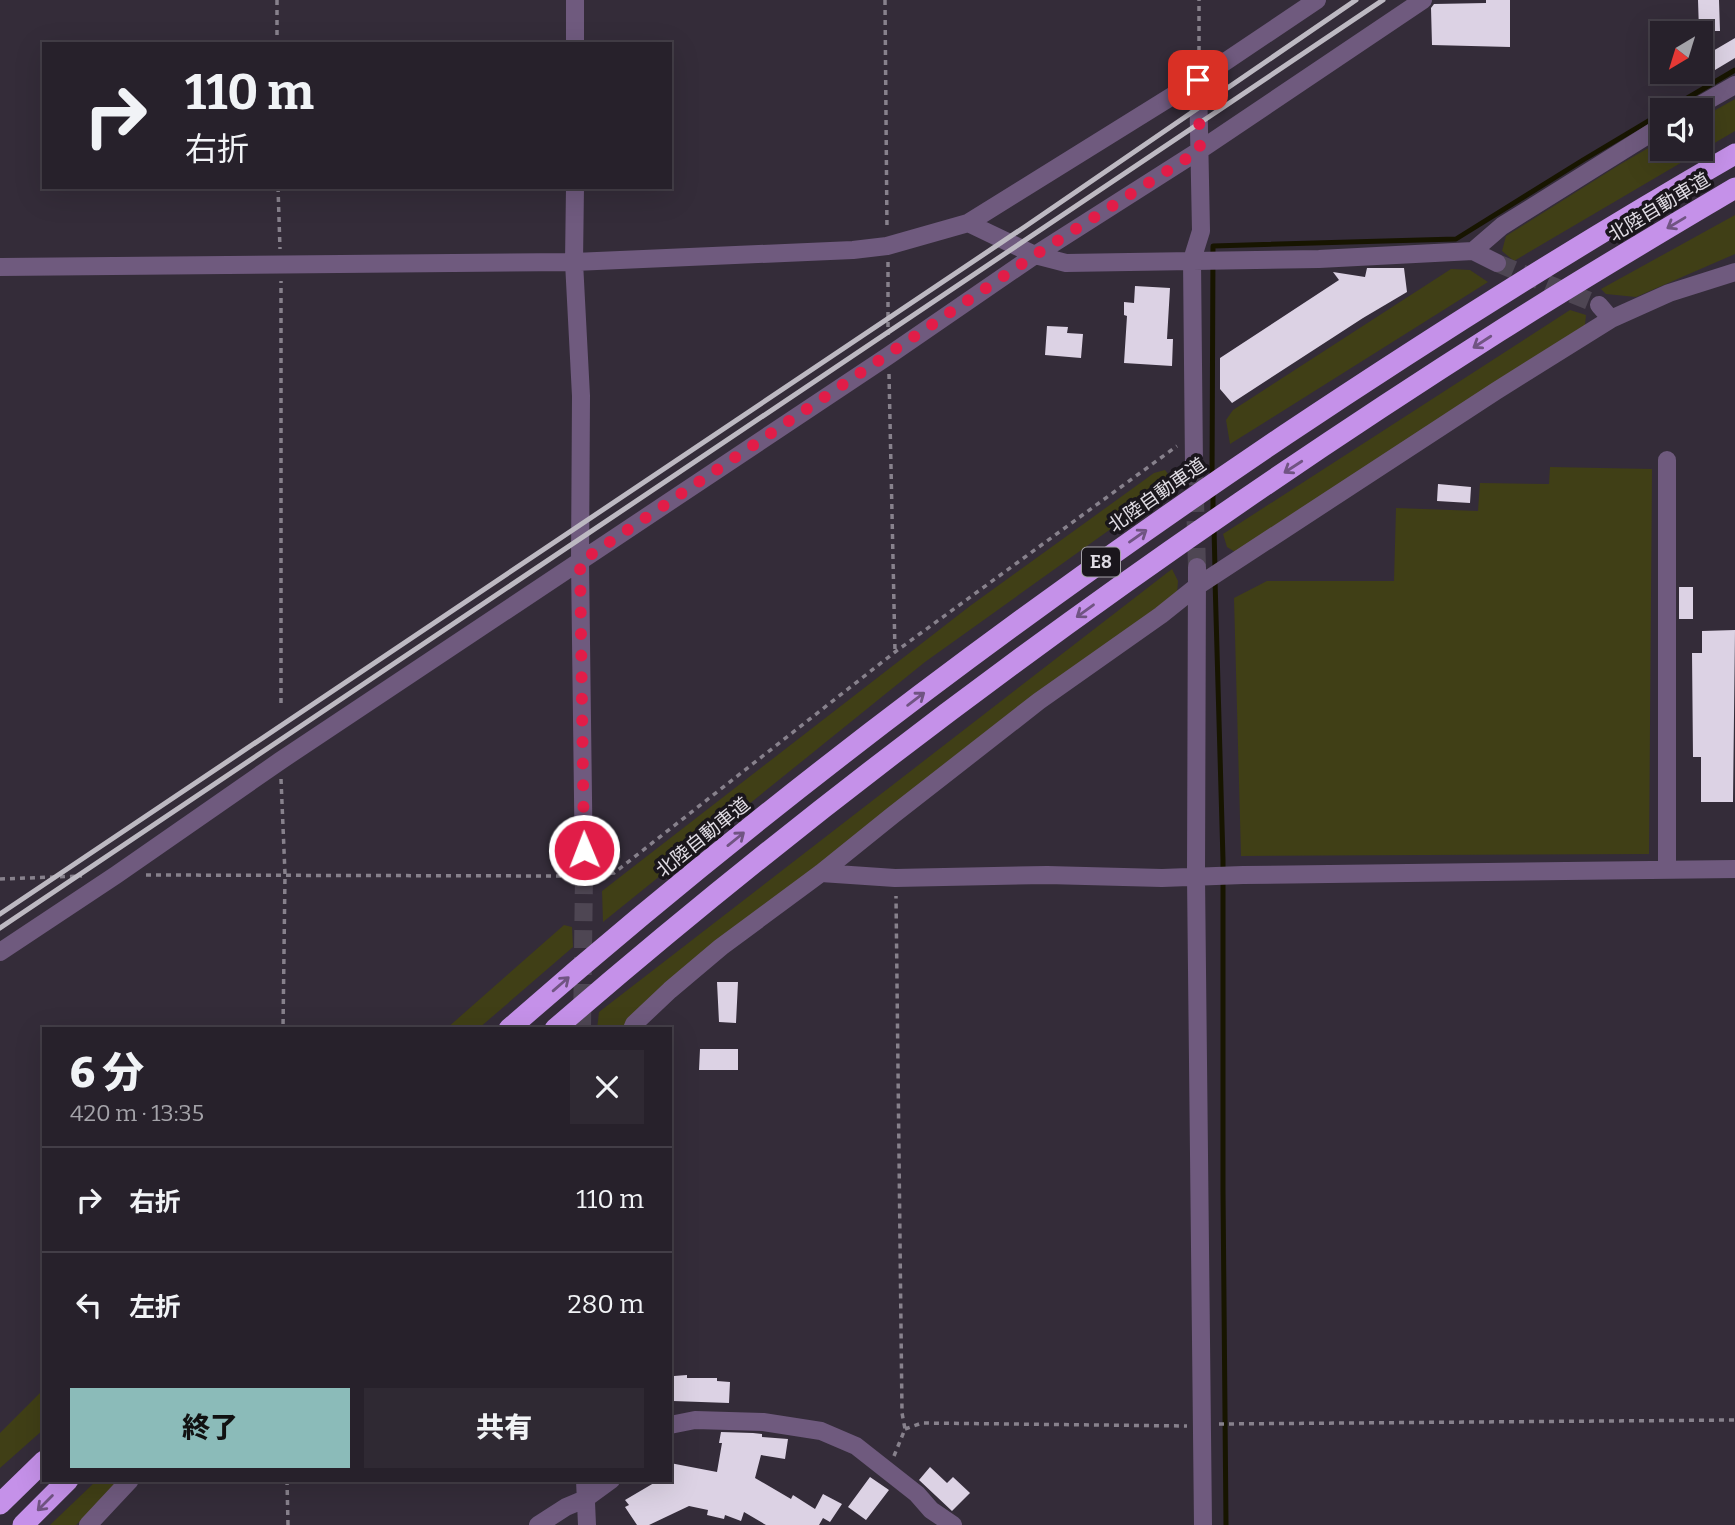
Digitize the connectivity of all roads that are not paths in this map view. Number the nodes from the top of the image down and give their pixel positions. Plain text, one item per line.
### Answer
1 (575, 0) edge
2 (1317, 0) edge
3 (1423, 0) edge
4 (575, 42) edge
5 (1198, 80) junction
6 (1735, 85) edge
7 (1712, 98) edge
8 (1650, 134) edge
9 (1200, 150) junction
10 (1735, 154) edge
11 (1735, 188) edge
12 (575, 189) edge
13 (968, 223) junction
14 (1473, 251) junction
15 (1035, 255) junction
16 (1192, 260) junction
17 (574, 262) junction
18 (1497, 263) tunnel mouth
19 (0, 267) edge
20 (1735, 272) edge
21 (1599, 305) tunnel mouth
22 (1611, 319) junction
23 (1667, 460) dead end
24 (1195, 467) tunnel mouth
25 (580, 562) junction
26 (1197, 567) tunnel mouth
27 (1196, 587) junction
28 (1735, 869) edge
29 (1667, 870) junction
30 (821, 873) junction
31 (584, 876) tunnel mouth
32 (1196, 877) junction
33 (0, 951) edge
34 (511, 1027) edge
35 (557, 1027) edge
36 (633, 1027) edge
37 (672, 1424) edge
38 (42, 1463) edge
39 (66, 1482) edge
40 (128, 1482) edge
41 (585, 1482) edge
42 (608, 1482) edge
43 (586, 1499) junction
44 (0, 1504) edge
45 (23, 1525) edge
46 (88, 1525) edge
47 (538, 1525) edge
48 (587, 1525) edge
49 (953, 1525) edge
50 (1203, 1525) edge

1 - 4 street
2 - 5 street
3 - 9 street
5 - 9 street
5 - 13 street
6 - 7 street
8 - 14 street
9 - 15 street
9 - 16 street
34 -> 10 highway, 北陸自動車道 / E8
11 -> 35 highway, 北陸自動車道 / E8
12 - 17 street
13 - 15 street
13 - 17 street
14 - 16 street
14 - 18 street
15 - 16 street
15 - 25 street
16 - 24 street
17 - 19 street
17 - 25 street
20 - 22 street
21 - 22 street
22 - 27 street
23 - 29 street
25 - 31 street
25 - 33 street
26 - 27 street
27 - 30 street
27 - 32 street
28 - 29 street
29 - 32 street
30 - 32 street
30 - 36 street
32 - 50 street
37 - 49 street
38 - 44 highway
39 -> 45 highway
40 - 46 street
41 - 43 street
42 - 43 street
43 - 47 street
43 - 48 street

